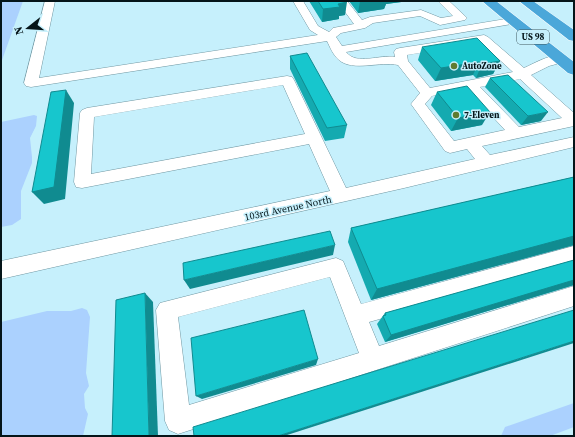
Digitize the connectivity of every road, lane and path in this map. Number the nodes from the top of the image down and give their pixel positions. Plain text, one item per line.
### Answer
1 (50, 1) edge
2 (298, 1) edge
3 (342, 1) edge
4 (443, 1) edge
5 (488, 1) edge
6 (525, 1) edge
7 (440, 21) junction
8 (512, 21) junction
9 (361, 26) junction
10 (450, 31) junction
11 (574, 37) edge
12 (330, 38) junction
13 (338, 50) junction
14 (560, 59) junction
15 (402, 62) junction
16 (574, 70) edge
17 (523, 74) junction
18 (470, 84) junction
19 (427, 93) junction
20 (574, 121) edge
21 (516, 133) junction
22 (314, 138) junction
23 (574, 142) edge
24 (470, 143) junction
25 (486, 162) junction
26 (341, 196) junction
27 (574, 255) edge
28 (1, 270) edge
29 (574, 296) edge
30 (355, 316) junction
31 (372, 359) junction

1 - 12 street
2 - 12 street
3 - 9 street
4 - 7 street
5 - 8 highway, US 98
6 - 11 highway, US 98
7 - 9 street
7 - 10 street
8 - 10 street
8 - 14 highway, US 98
9 - 12 street
10 - 13 street
12 - 13 street
13 - 15 street
14 - 16 highway, US 98
14 - 17 street
15 - 17 street
15 - 19 street
17 - 18 street
17 - 20 street
18 - 19 street
18 - 21 street
19 - 24 street
20 - 21 street
21 - 24 street
22 - 22 street
22 - 26 street
23 - 25 street, 103rd Avenue North
24 - 25 street
25 - 26 street, 103rd Avenue North
26 - 28 street, 103rd Avenue North
27 - 30 street
29 - 31 street
30 - 31 street
30 - 31 street

